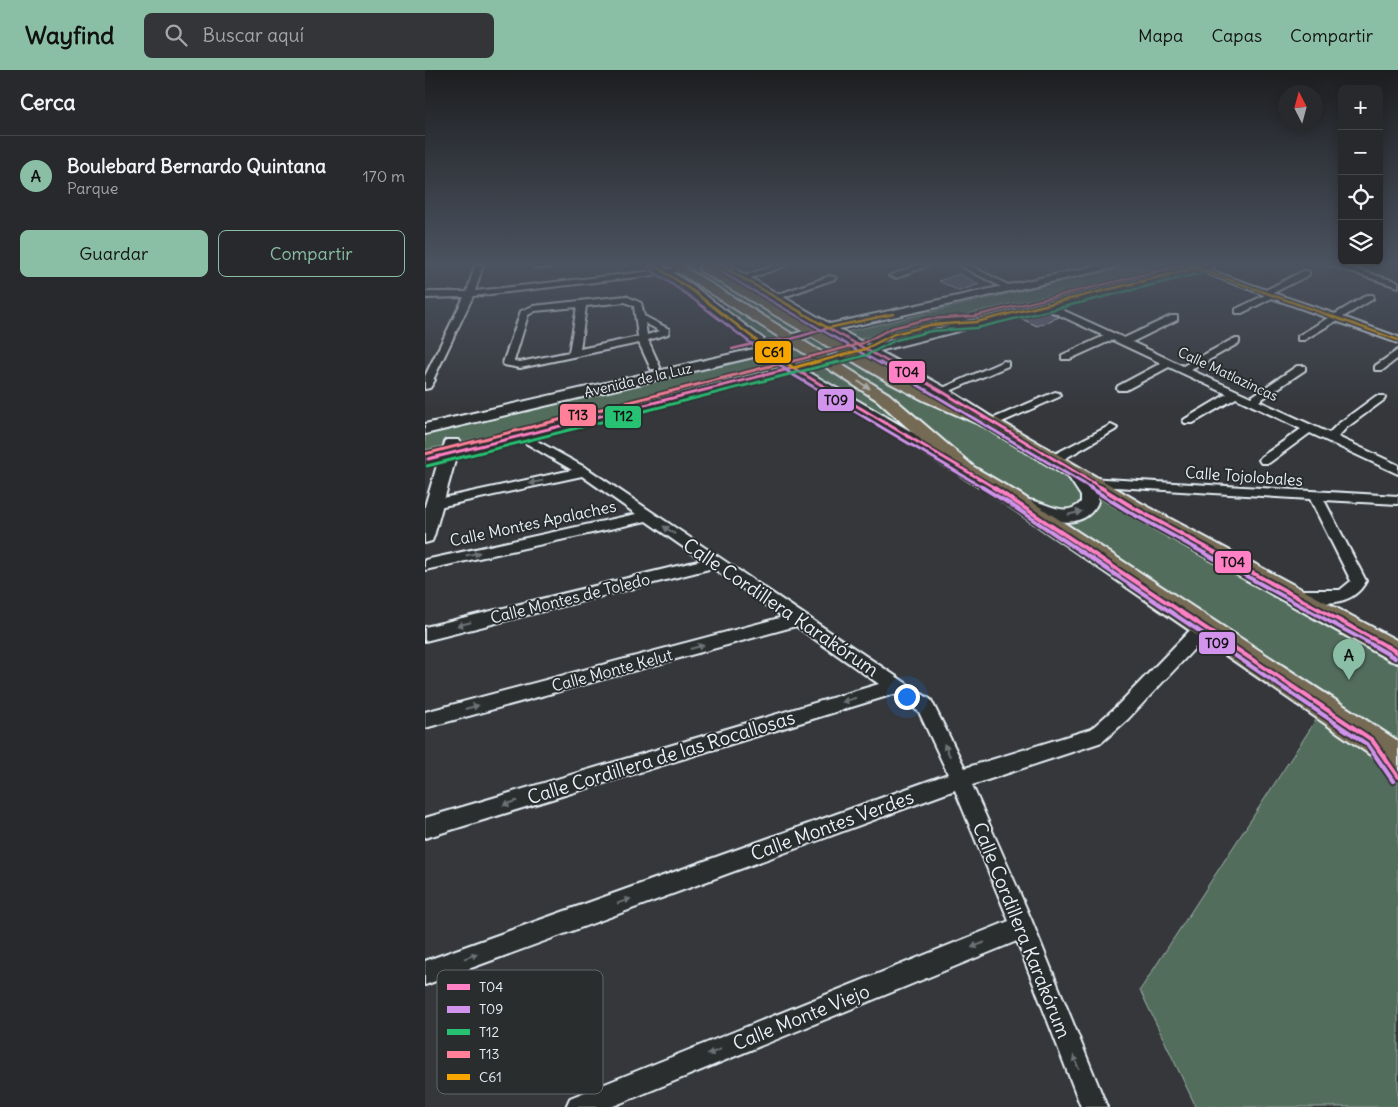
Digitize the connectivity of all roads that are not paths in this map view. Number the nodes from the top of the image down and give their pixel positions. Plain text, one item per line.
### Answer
1 (460, 313) edge
2 (524, 313) edge
3 (580, 313) edge
4 (639, 313) edge
5 (725, 313) edge
6 (746, 313) edge
7 (782, 313) edge
8 (803, 313) edge
9 (895, 313) edge
10 (1011, 313) edge
11 (1063, 313) edge
12 (1324, 313) edge
13 (1344, 313) edge
14 (639, 317) junction
15 (1174, 318) dead end
16 (1337, 318) junction
17 (828, 328) junction
18 (813, 333) junction
19 (1112, 336) junction
20 (1301, 338) dead end
21 (643, 339) junction
22 (791, 340) junction
23 (1236, 340) dead end
24 (1398, 340) edge
25 (1124, 342) junction
26 (765, 345) junction
27 (865, 349) junction
28 (849, 353) junction
29 (1398, 353) edge
30 (574, 354) junction
31 (1066, 357) dead end
32 (822, 360) junction
33 (1169, 363) junction
34 (1004, 364) dead end
35 (793, 368) junction
36 (1301, 368) dead end
37 (1379, 368) dead end
38 (1183, 370) junction
39 (656, 371) junction
40 (426, 382) edge
41 (1122, 388) dead end
42 (941, 391) junction
43 (1236, 394) junction
44 (1055, 395) dead end
45 (1380, 398) dead end
46 (1252, 401) junction
47 (425, 421) edge
48 (1189, 421) dead end
49 (457, 422) junction
50 (991, 424) junction
51 (557, 427) junction
52 (1111, 428) dead end
53 (425, 429) edge
54 (1309, 429) junction
55 (425, 433) edge
56 (521, 436) junction
57 (1331, 438) junction
58 (449, 454) junction
59 (1053, 460) junction
60 (1265, 460) dead end
61 (426, 462) edge
62 (1398, 470) edge
63 (967, 471) junction
64 (584, 472) junction
65 (1081, 477) junction
66 (1315, 496) junction
67 (1013, 499) junction
68 (1398, 500) edge
69 (434, 504) junction
70 (649, 516) junction
71 (425, 536) edge
72 (716, 562) junction
73 (425, 565) edge
74 (1296, 596) junction
75 (799, 619) junction
76 (1204, 627) junction
77 (425, 634) edge
78 (1398, 652) edge
79 (896, 686) junction
80 (425, 720) edge
81 (1398, 757) edge
82 (960, 779) junction
83 (425, 828) edge
84 (1023, 927) junction
85 (425, 972) edge
86 (579, 1107) edge
87 (1093, 1107) edge

1 - 40 street
2 - 30 street
3 - 30 street
4 - 14 street
5 - 26 main road
6 - 22 main road
7 - 18 main road
8 - 17 main road
9 - 17 main road, Avenida de la Luz
10 - 27 main road, Avenida de la Luz
11 - 19 street, Calle Matlazincas
12 - 16 street
13 - 16 street
14 - 21 street
14 - 21 street
15 - 25 street
16 - 20 street
16 - 24 street
17 - 18 main road, Avenida de la Luz
17 - 27 main road
18 - 22 main road, Avenida de la Luz
18 - 28 main road
19 - 25 street, Calle Matlazincas
19 - 31 street
21 - 30 street
21 - 39 street
22 - 26 main road, Avenida de la Luz
22 - 32 main road
23 - 38 street
25 - 33 street, Calle Matlazincas
26 - 35 main road
26 - 39 main road, Avenida de la Luz
27 - 28 main road, Avenida de la Luz
27 - 42 main road
28 - 32 main road, Avenida de la Luz
28 - 50 main road
29 - 37 street
32 - 35 main road, Avenida de la Luz
32 -> 63 main road
33 - 38 street, Calle Matlazincas
33 - 41 street
34 - 42 street
35 - 51 main road, Avenida de la Luz
35 - 63 main road
36 - 46 street
38 - 43 street, Calle Matlazincas
39 - 47 main road, Avenida de la Luz
39 - 49 main road, Avenida de la Luz
39 - 51 main road
42 - 50 main road
43 - 46 street, Calle Matlazincas
43 - 48 street
44 - 50 street
45 - 57 street
46 - 54 street, Calle Matlazincas
49 - 53 main road, Avenida de la Luz
49 - 58 main road
50 - 59 main road
51 - 56 main road, Avenida de la Luz
52 - 59 street
54 - 57 street, Calle Matlazincas
54 - 60 street
55 - 61 main road
56 - 58 main road, Avenida de la Luz
56 - 64 street, Calle Cordillera Karakórum
57 - 62 street, Calle Matlazincas
58 - 61 main road, Avenida de la Luz
58 - 69 main road
59 - 65 main road
63 - 67 main road
64 -> 69 street
64 - 70 street, Calle Cordillera Karakórum
65 - 66 street, Calle Tojolobales
67 -> 65 main road
65 - 74 main road
66 - 68 street, Calle Tojolobales
66 - 74 street
67 - 76 main road
69 - 71 main road
72 -> 70 street, Calle Cordillera Karakórum
73 -> 70 street, Calle Montes Apalaches
72 - 75 street, Calle Cordillera Karakórum
72 -> 77 street, Calle Montes de Toledo
74 - 78 main road
75 - 79 street, Calle Cordillera Karakórum
80 -> 75 street, Calle Monte Kelut
76 - 81 main road
76 - 82 street, Calle Montes Verdes
82 -> 79 street, Calle Cordillera Karakórum
79 -> 83 street, Calle Cordillera de las Rocallosas
82 - 84 street, Calle Cordillera Karakórum
85 -> 82 street, Calle Montes Verdes
84 -> 86 street, Calle Monte Viejo
87 -> 84 street, Calle Cordillera Karakórum

